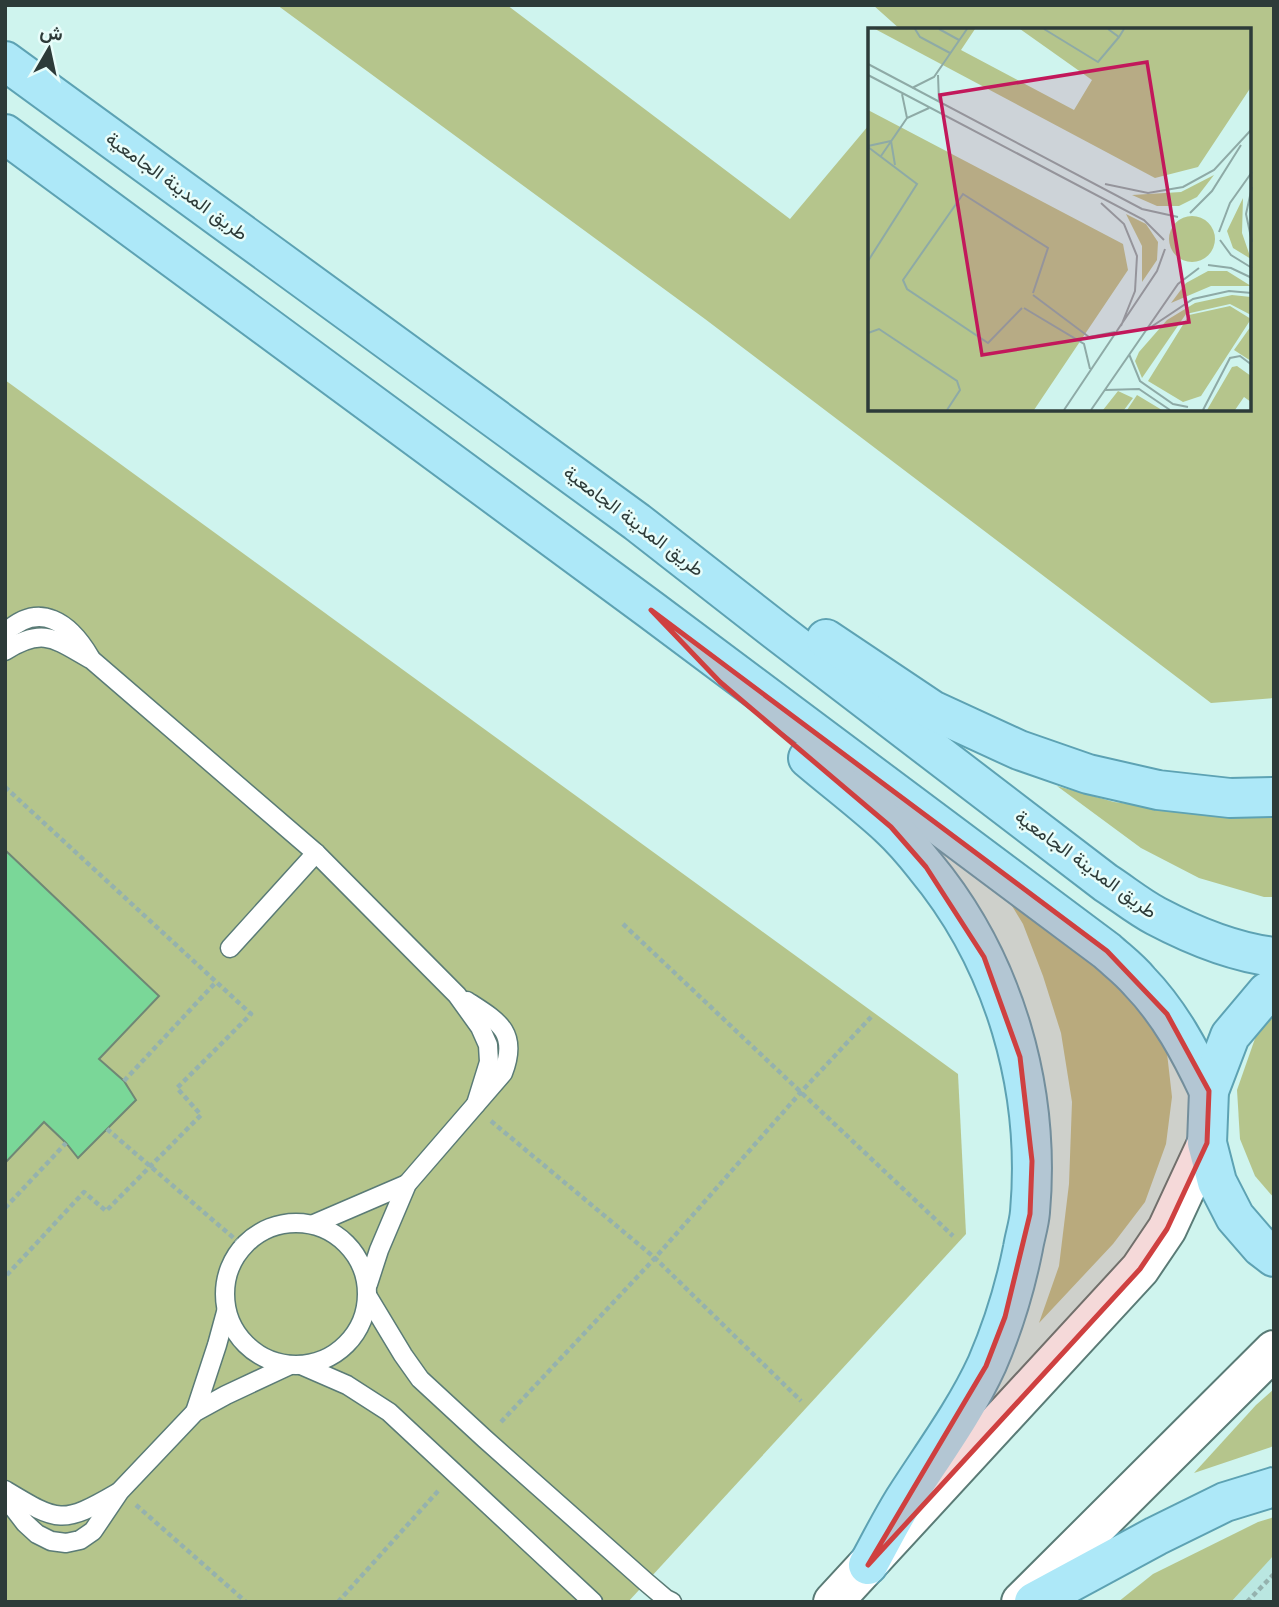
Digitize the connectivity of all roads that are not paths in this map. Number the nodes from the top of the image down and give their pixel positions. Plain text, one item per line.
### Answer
1 (5, 61) edge
2 (5, 134) edge
3 (698, 569) junction
4 (651, 610) junction
5 (5, 633) edge
6 (5, 651) edge
7 (92, 660) junction
8 (1274, 797) edge
9 (316, 853) junction
10 (230, 948) dead end
11 (1274, 957) edge
12 (1274, 988) edge
13 (1209, 1091) junction
14 (1208, 1143) junction
15 (407, 1184) junction
16 (314, 1224) junction
17 (1274, 1257) edge
18 (368, 1291) junction
19 (226, 1312) junction
20 (1274, 1350) edge
21 (296, 1365) junction
22 (195, 1412) junction
23 (1274, 1487) edge
24 (5, 1490) edge
25 (120, 1491) junction
26 (5, 1497) edge
27 (850, 1584) edge
28 (593, 1602) edge
29 (672, 1602) edge
30 (813, 1602) edge
31 (1021, 1602) edge
32 (1034, 1602) edge

1 - 3 main road, طريق المدينة الجامعية
2 - 4 main road
3 - 8 main road
3 - 11 main road, طريق المدينة الجامعية
4 - 13 main road
4 - 27 main road
5 - 7 lane
6 - 7 lane
7 - 9 lane
9 - 10 lane
9 - 15 lane
12 - 13 main road
13 - 14 main road
14 - 17 main road
14 - 27 street
15 - 16 lane
15 - 18 lane
16 - 18 lane
16 - 19 lane
18 - 21 lane
18 - 29 lane
19 - 21 lane
19 - 22 lane
20 - 31 street
21 - 22 lane
21 - 28 lane
22 - 25 lane
23 - 32 main road
24 - 25 lane
25 - 26 lane
27 - 30 lane

